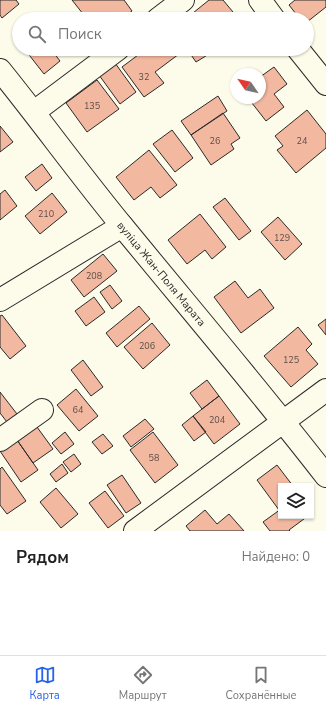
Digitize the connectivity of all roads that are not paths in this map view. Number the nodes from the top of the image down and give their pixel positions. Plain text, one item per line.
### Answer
1 (183, 0) edge
2 (260, 0) edge
3 (167, 12) edge
4 (269, 12) edge
5 (109, 56) edge
6 (304, 56) edge
7 (0, 70) edge
8 (326, 84) edge
9 (34, 112) junction
10 (122, 226) junction
11 (0, 300) edge
12 (326, 390) edge
13 (42, 410) dead end
14 (284, 422) junction
15 (0, 440) edge
16 (326, 476) edge
17 (135, 531) edge

1 - 3 street
2 - 4 street
5 - 9 street
6 - 8 street
7 - 9 street, вуліца Жан-Поля Марата
9 - 10 street, вуліца Жан-Поля Марата
10 - 11 street
10 - 14 street, вуліца Жан-Поля Марата
12 - 14 street
13 - 15 street
14 - 16 street, вуліца Жан-Поля Марата
14 - 17 street

